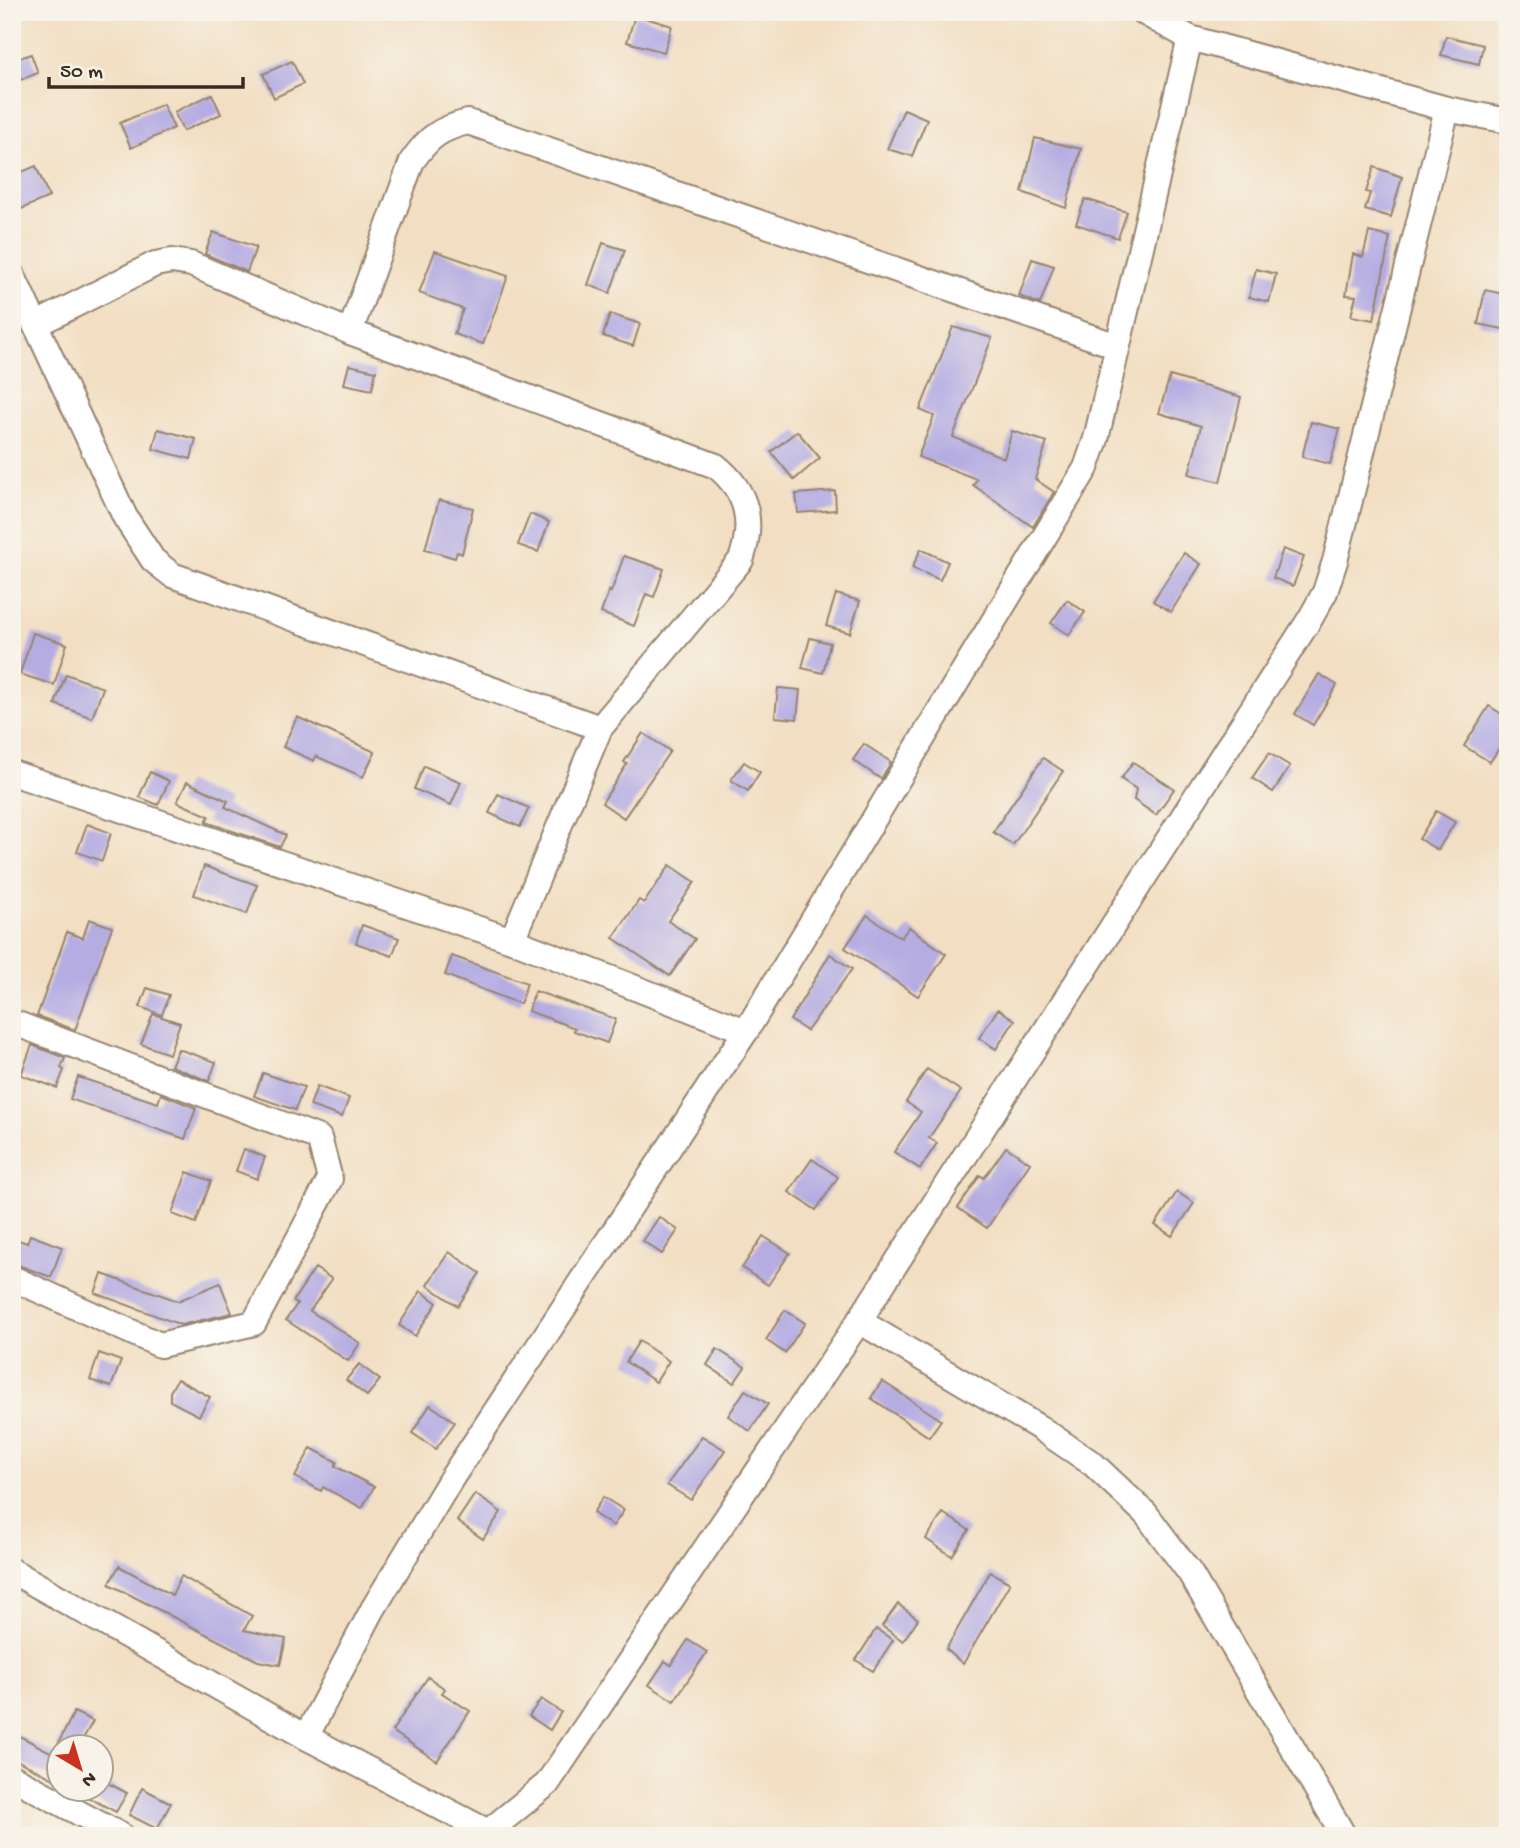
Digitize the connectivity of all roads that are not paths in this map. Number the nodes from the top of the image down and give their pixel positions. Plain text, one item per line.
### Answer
1 (1143, 12) edge
2 (1190, 38) junction
3 (1447, 109) junction
4 (1508, 121) edge
5 (12, 274) edge
6 (35, 325) junction
7 (350, 332) junction
8 (1117, 345) junction
9 (600, 728) junction
10 (12, 773) edge
11 (512, 940) junction
12 (12, 1022) edge
13 (746, 1031) junction
14 (12, 1278) edge
15 (859, 1321) junction
16 (12, 1571) edge
17 (306, 1737) junction
18 (12, 1777) edge
19 (122, 1836) edge
20 (1344, 1836) edge

1 - 2 street
2 - 3 street
2 - 8 street
3 - 4 street
3 - 15 street
5 - 6 street
6 - 7 street
6 - 9 street
7 - 8 street
7 - 9 street
8 - 13 street
9 - 11 street
10 - 11 street
11 - 13 street
12 - 14 street
13 - 17 street
15 - 17 street
15 - 20 street
16 - 17 street
18 - 19 street

